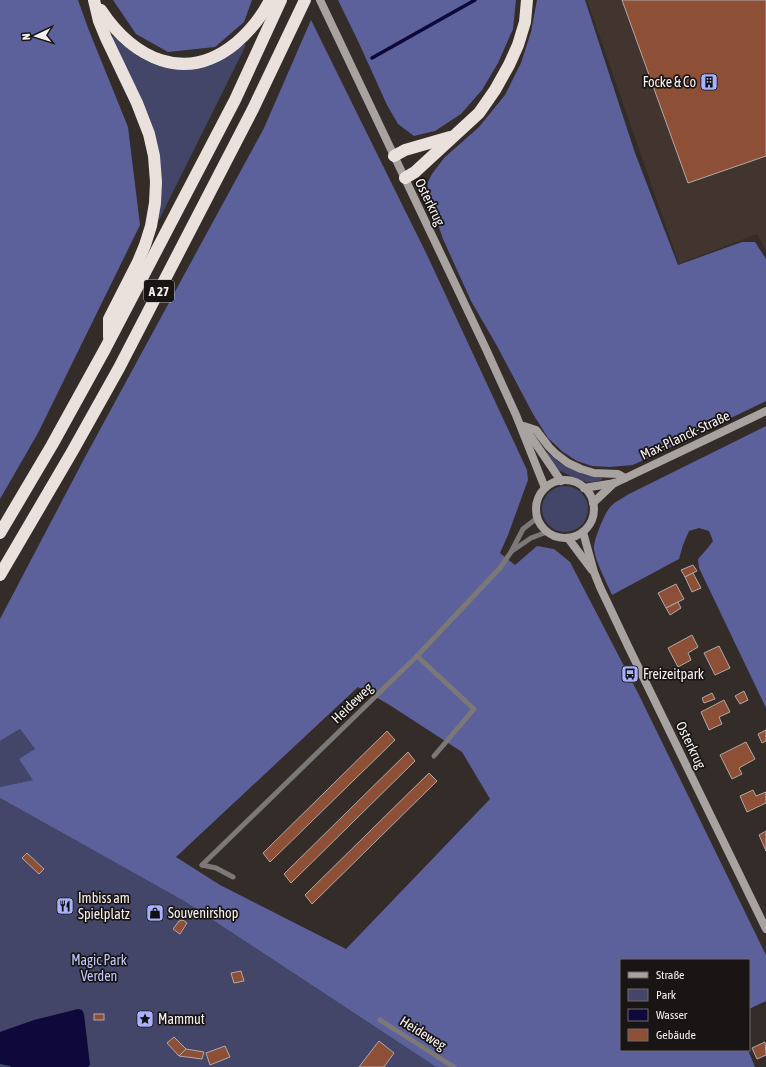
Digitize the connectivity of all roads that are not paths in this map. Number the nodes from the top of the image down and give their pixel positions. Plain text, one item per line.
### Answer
1 (270, 0) edge
2 (281, 0) edge
3 (305, 0) edge
4 (320, 0) edge
5 (527, 0) edge
6 (94, 1) edge
7 (453, 136) junction
8 (394, 156) junction
9 (405, 178) junction
10 (110, 338) junction
11 (766, 411) edge
12 (516, 415) junction
13 (524, 426) junction
14 (625, 478) junction
15 (561, 481) junction
16 (615, 483) junction
17 (545, 488) junction
18 (584, 488) junction
19 (593, 503) junction
20 (537, 518) junction
21 (547, 532) junction
22 (583, 532) junction
23 (0, 533) edge
24 (568, 538) junction
25 (511, 552) junction
26 (594, 572) junction
27 (0, 575) edge
28 (417, 656) junction
29 (434, 756) dead end
30 (233, 877) dead end
31 (766, 929) edge
32 (380, 1020) dead end
33 (454, 1067) edge

1 - 6 highway
2 - 10 highway, A 27
3 - 27 highway, A 27
4 - 8 main road, Osterkrug
5 - 7 highway
6 - 10 highway
7 - 8 highway
7 - 9 highway
8 - 9 main road, Osterkrug
9 - 12 main road, Osterkrug
10 - 23 highway, A 27
11 - 14 main road, Max-Planck-Straße
12 - 13 main road, Osterkrug
12 - 17 main road, Osterkrug
13 - 14 main road
13 - 15 main road, Osterkrug
14 - 16 main road, Max-Planck-Straße
15 - 17 main road
15 - 18 main road
16 - 18 main road, Max-Planck-Straße
16 - 19 main road, Max-Planck-Straße
17 - 20 main road
18 - 19 main road
19 - 22 main road
20 - 21 main road
20 - 25 lane, Heideweg
21 - 24 main road
21 - 25 lane, Heideweg
22 - 24 main road
22 - 26 main road, Osterkrug
24 - 26 main road, Osterkrug
25 - 28 lane, Heideweg
26 - 31 main road, Osterkrug
28 - 29 lane
28 - 30 lane, Heideweg
32 - 33 lane, Heideweg

